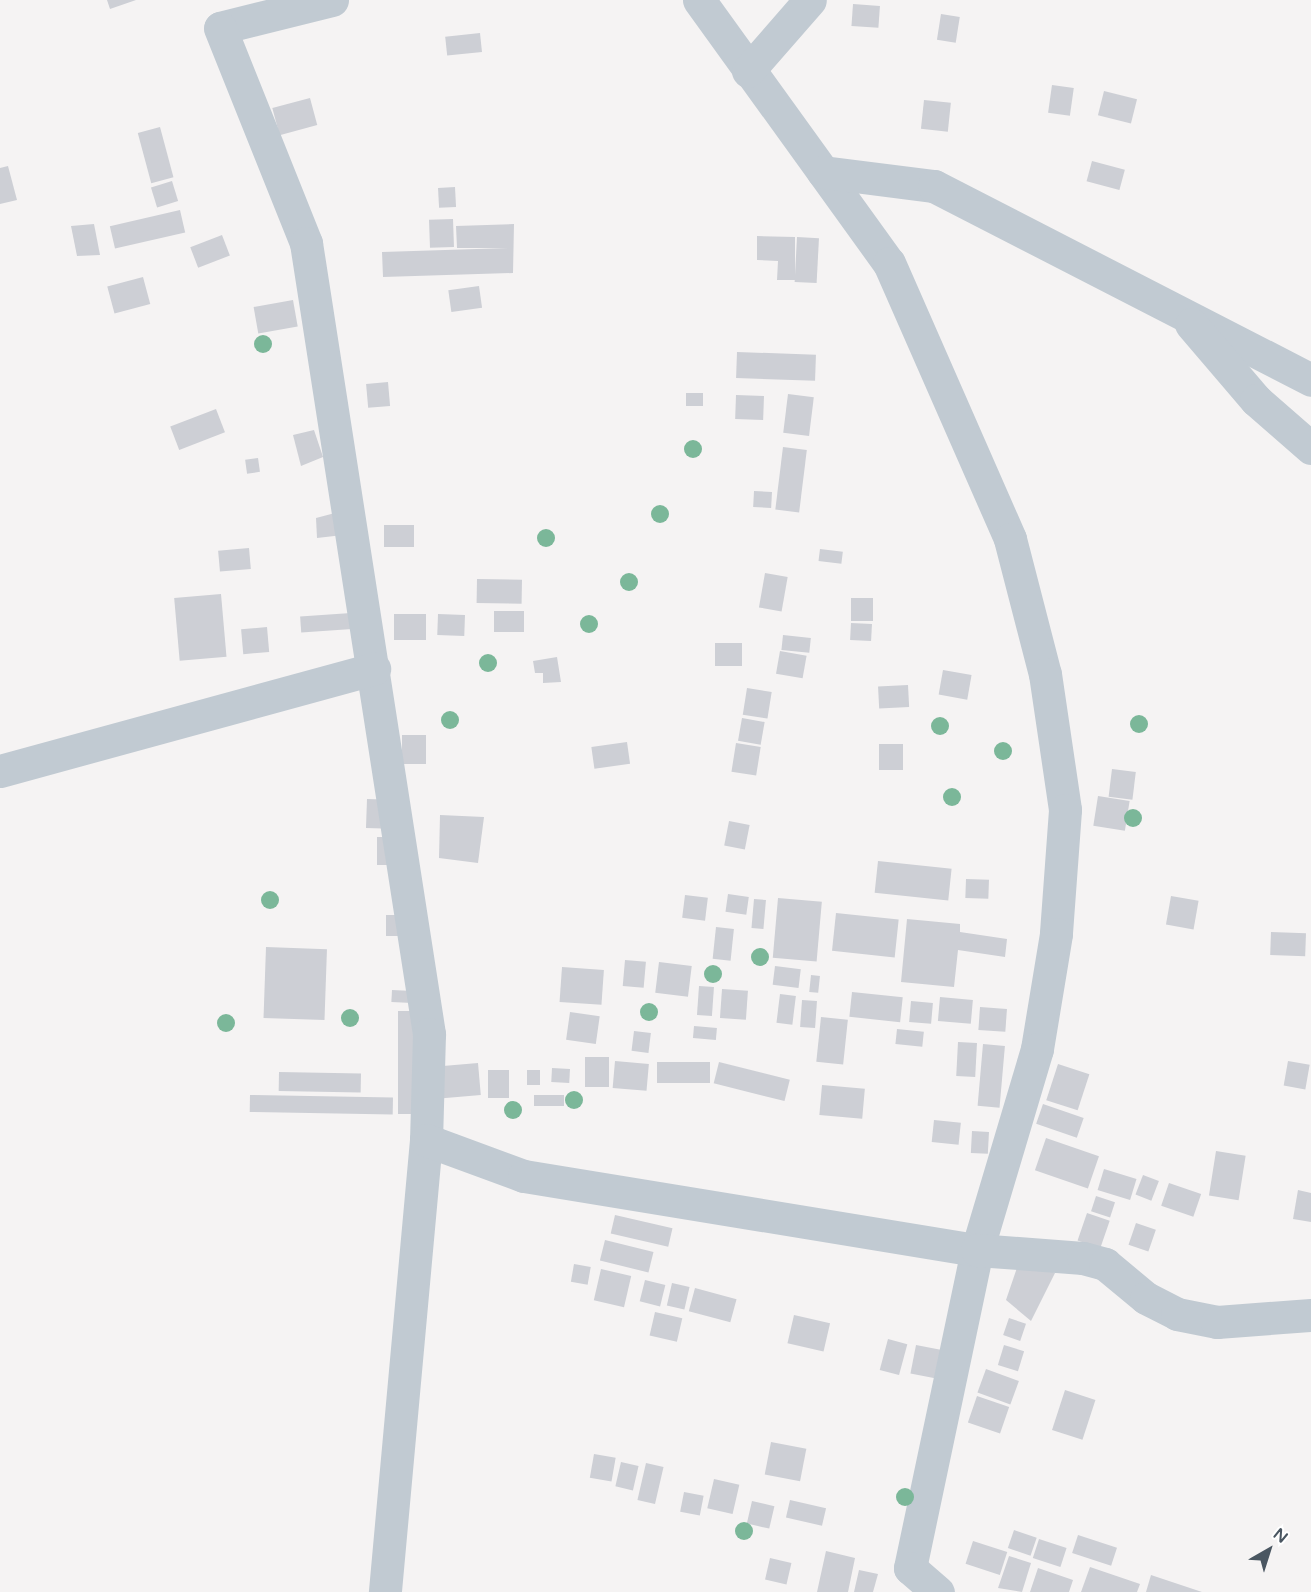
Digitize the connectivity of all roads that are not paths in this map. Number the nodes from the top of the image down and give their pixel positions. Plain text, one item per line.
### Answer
1 (332, 0) edge
2 (699, 0) edge
3 (810, 0) edge
4 (748, 71) junction
5 (823, 172) junction
6 (1180, 312) junction
7 (1311, 380) edge
8 (1311, 448) edge
9 (374, 669) junction
10 (0, 771) edge
11 (426, 1140) junction
12 (977, 1250) junction
13 (1311, 1315) edge
14 (906, 1580) edge
15 (384, 1592) edge
16 (939, 1592) edge

1 - 9 street
2 - 4 street
3 - 4 street
4 - 5 street
5 - 6 street
5 - 12 street
6 - 7 street
6 - 8 street
9 - 10 street
9 - 11 street
11 - 12 street
11 - 15 street
12 - 13 street
12 - 14 street
14 - 16 street

